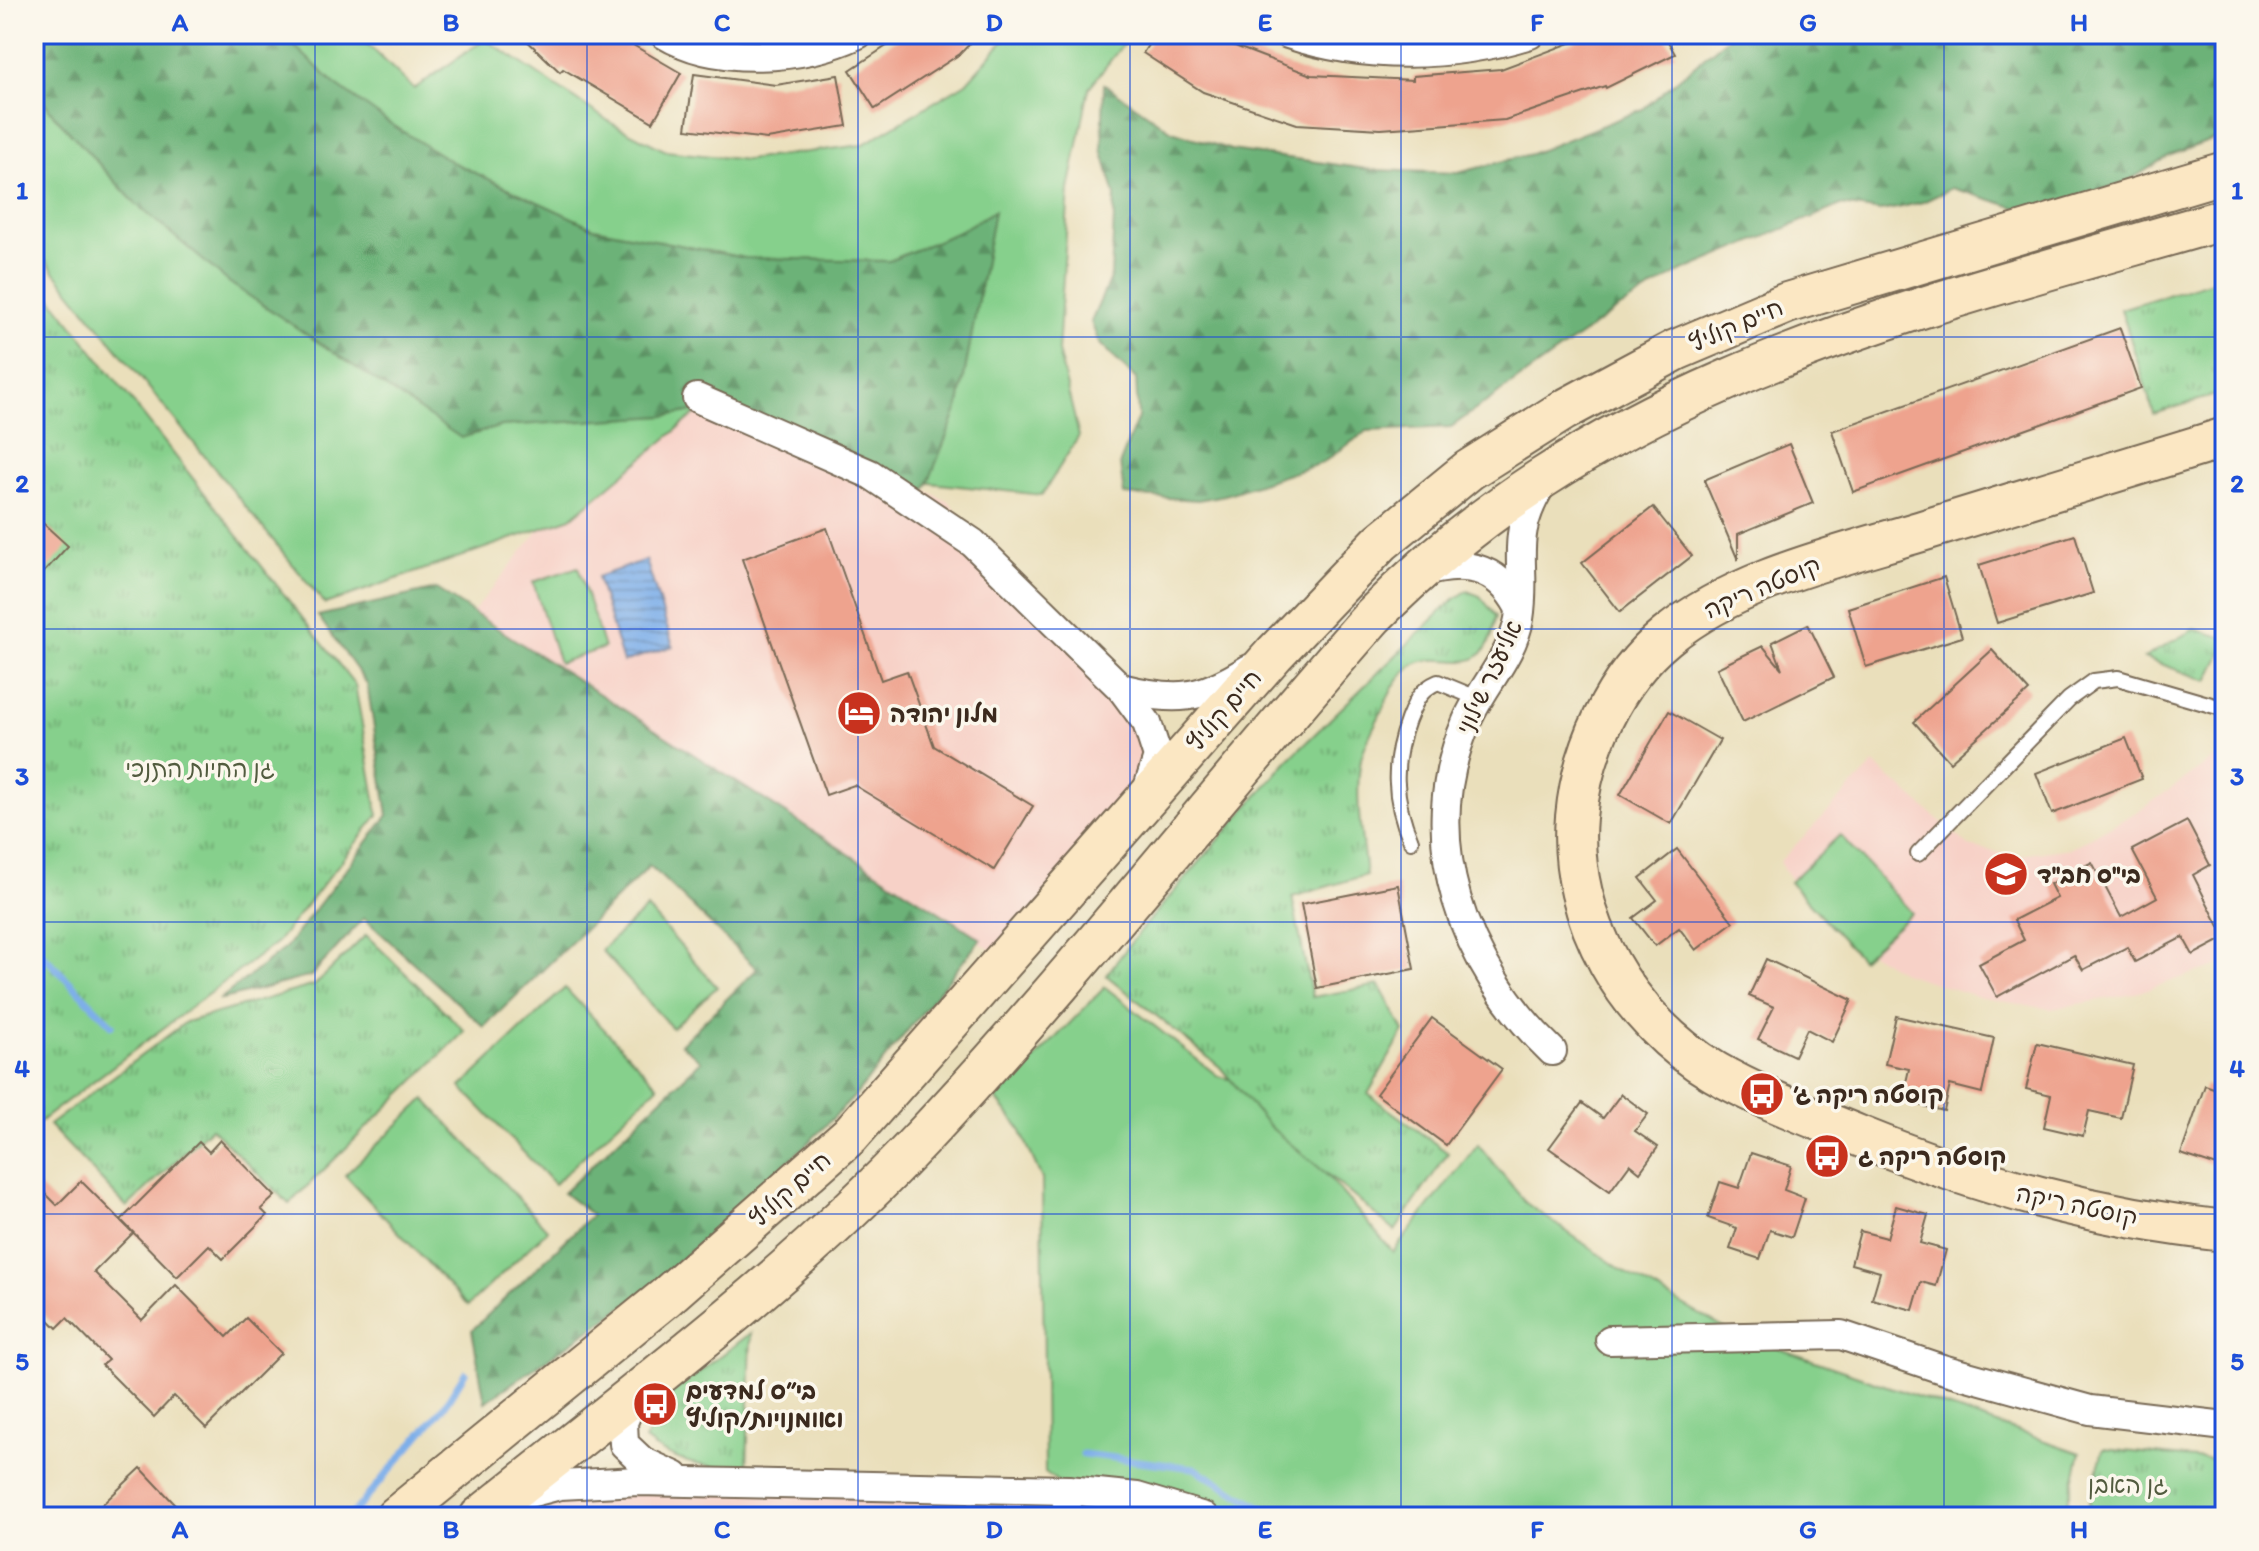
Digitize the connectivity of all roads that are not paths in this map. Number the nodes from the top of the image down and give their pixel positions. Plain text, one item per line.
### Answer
1 (664, 34) edge
2 (858, 34) edge
3 (1288, 34) edge
4 (1530, 34) edge
5 (798, 42) edge
6 (2225, 172) edge
7 (2225, 219) edge
8 (697, 398) dead end
9 (2225, 438) edge
10 (1549, 473) junction
11 (1412, 576) junction
12 (1519, 607) junction
13 (1274, 654) junction
14 (1121, 688) junction
15 (1479, 699) junction
16 (2225, 709) edge
17 (1134, 812) junction
18 (1411, 841) dead end
19 (1918, 854) dead end
20 (1552, 1051) dead end
21 (2225, 1231) edge
22 (1610, 1340) dead end
23 (645, 1383) junction
24 (2225, 1426) edge
25 (691, 1482) junction
26 (1067, 1504) edge
27 (487, 1511) edge
28 (396, 1517) edge
29 (1204, 1517) edge

1 - 5 street
2 - 5 street
3 - 4 street
6 - 13 main road, חיים קוליץ
7 - 10 main road, חיים קוליץ
8 - 14 street
9 - 21 main road, קוסטה ריקה
10 - 11 main road, חיים קוליץ
10 - 12 street, אליעזר שילוני
11 - 12 street, אליעזר שילוני
11 - 23 main road, חיים קוליץ
12 - 15 street, אליעזר שילוני
13 - 14 street
13 - 17 main road, חיים קוליץ
14 - 17 street
15 - 18 lane
15 - 20 street, אליעזר שילוני
16 - 19 lane
17 - 28 main road, חיים קוליץ
22 - 24 street
23 - 25 street
23 - 27 main road, חיים קוליץ
25 - 26 street
25 - 27 street
26 - 29 street

